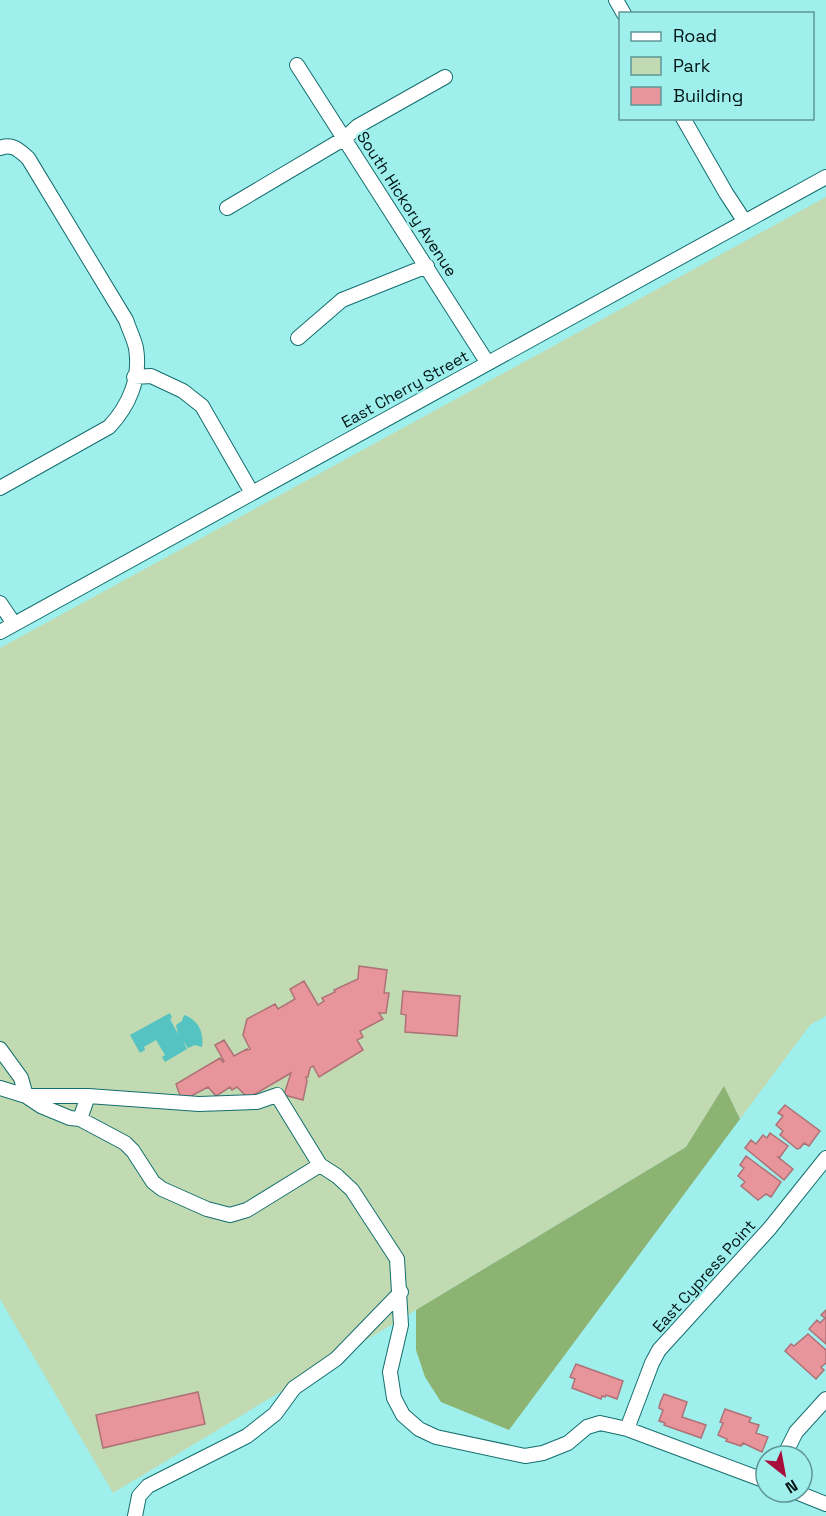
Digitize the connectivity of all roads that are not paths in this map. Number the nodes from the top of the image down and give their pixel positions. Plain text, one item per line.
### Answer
1 (634, 0) edge
2 (620, 7) edge
3 (297, 65) dead end
4 (445, 77) dead end
5 (684, 120) edge
6 (345, 138) junction
7 (0, 148) edge
8 (826, 177) edge
9 (227, 208) dead end
10 (745, 222) junction
11 (427, 266) junction
12 (298, 338) dead end
13 (487, 362) junction
14 (134, 377) junction
15 (0, 488) edge
16 (252, 493) junction
17 (0, 603) edge
18 (14, 624) junction
19 (0, 632) edge
20 (0, 1049) edge
21 (0, 1088) edge
22 (26, 1096) junction
23 (87, 1096) junction
24 (80, 1119) junction
25 (826, 1158) edge
26 (320, 1165) junction
27 (400, 1292) junction
28 (826, 1400) edge
29 (627, 1429) junction
30 (790, 1444) edge
31 (754, 1477) edge
32 (135, 1516) edge

1 - 2 street
3 - 6 street, South Hickory Avenue
4 - 6 street
5 - 10 street
6 - 9 street
6 - 11 street, South Hickory Avenue
7 - 14 street
8 - 10 street, East Cherry Street
10 - 13 street, East Cherry Street
11 - 12 street
11 - 13 street, South Hickory Avenue
13 - 16 street, East Cherry Street
14 - 15 street
14 - 16 street
16 - 18 street, East Cherry Street
17 - 18 street
18 - 19 street, East Cherry Street
20 - 22 street
21 - 22 street
22 - 23 street
22 - 24 street
23 - 24 street
23 - 26 street
24 - 26 street
25 - 29 street, East Cypress Point
26 - 27 street
27 - 29 street
27 - 32 street
28 - 30 street
29 - 31 street

